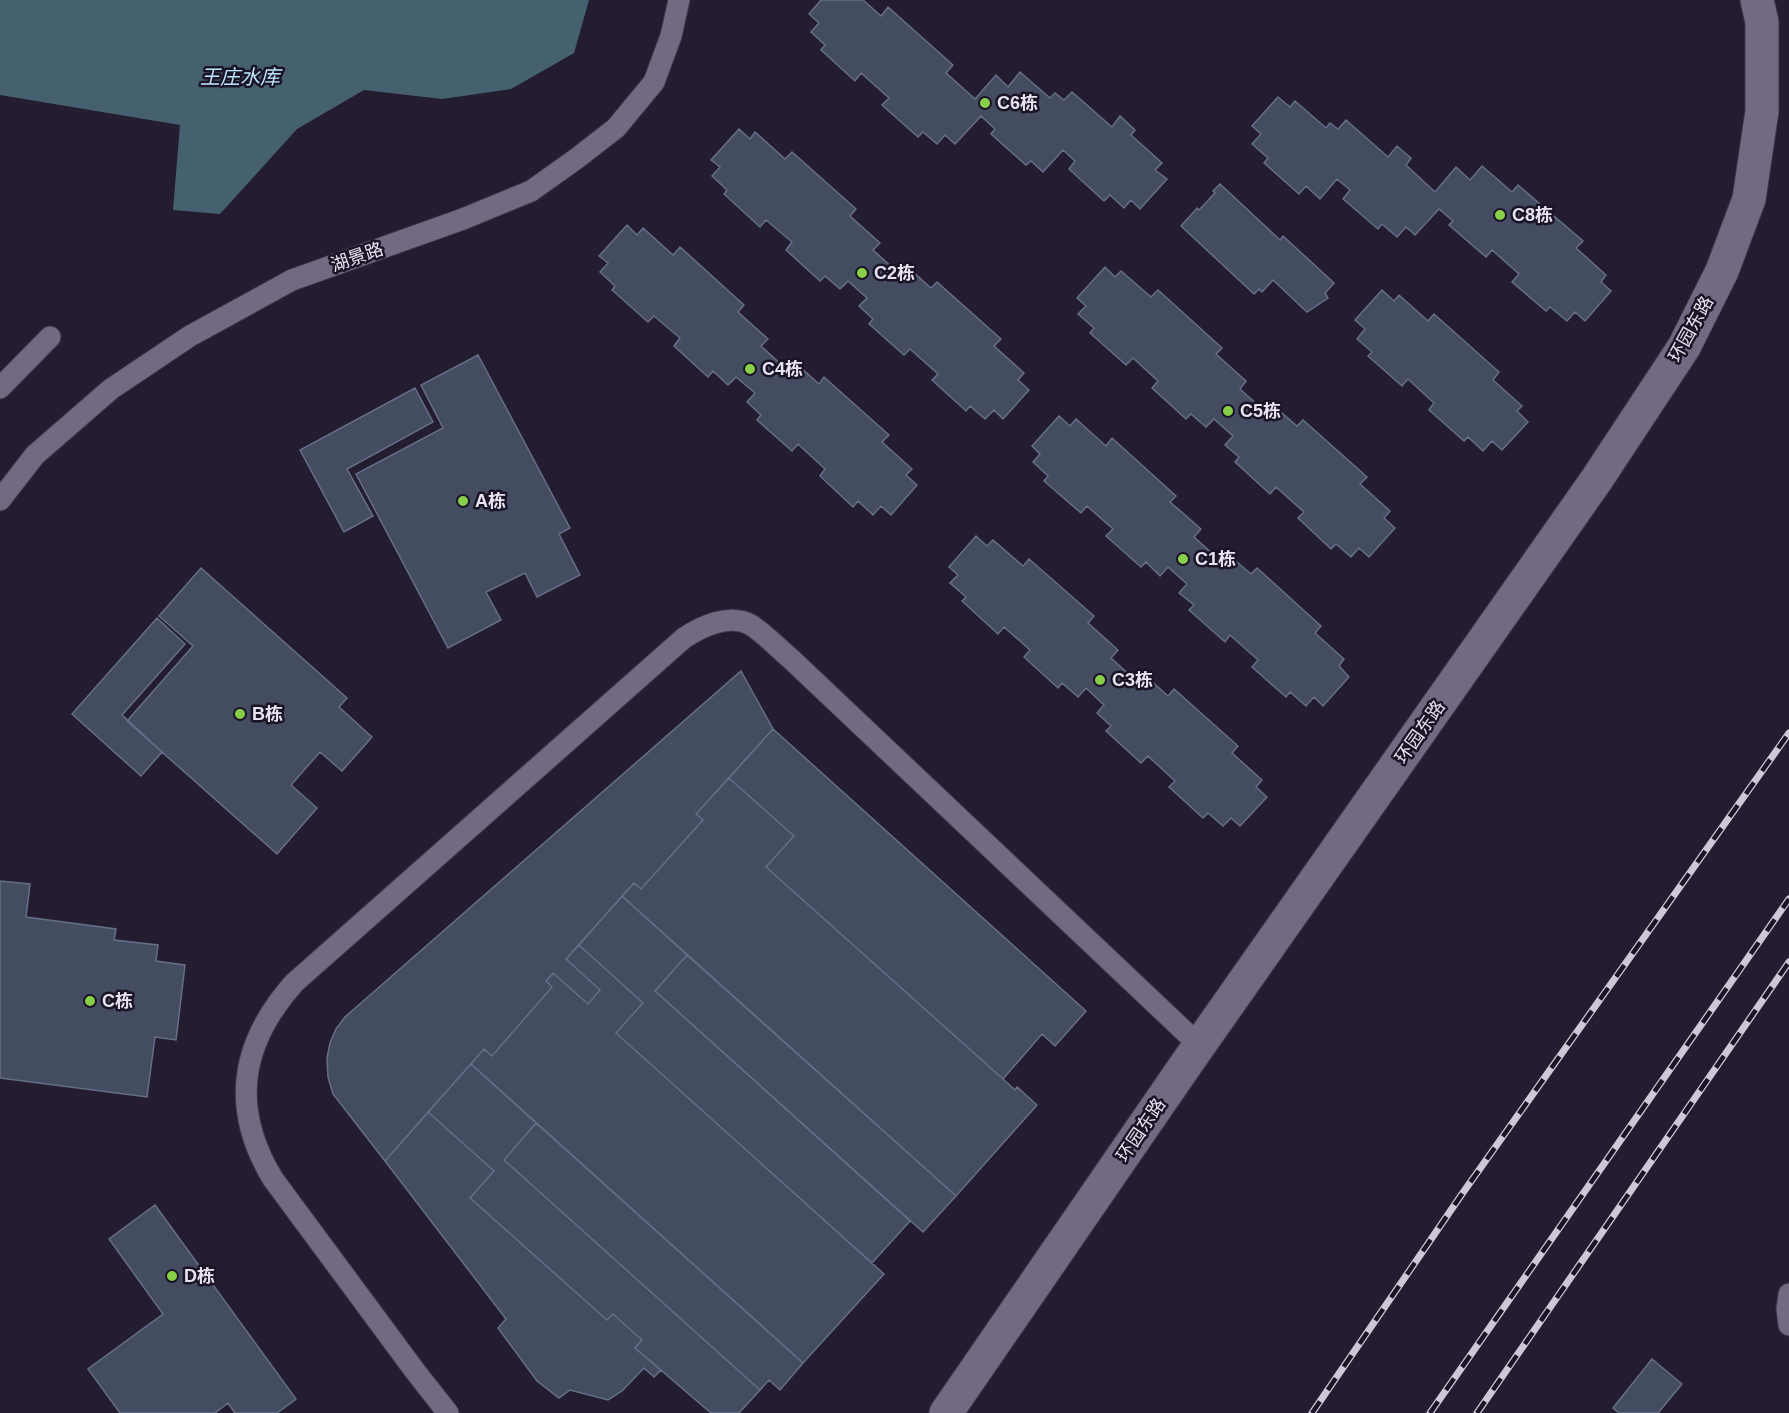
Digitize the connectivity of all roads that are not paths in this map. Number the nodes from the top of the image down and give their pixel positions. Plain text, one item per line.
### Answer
1 (679, 0) edge
2 (1757, 0) edge
3 (50, 337) dead end
4 (0, 388) edge
5 (0, 500) edge
6 (1199, 1045) junction
7 (1789, 1294) edge
8 (1789, 1326) edge
9 (448, 1413) edge
10 (946, 1413) edge

1 - 5 lane, 湖景路
2 - 6 street, 环园东路
3 - 4 lane
6 - 9 lane
6 - 10 street, 环园东路
7 - 8 lane

